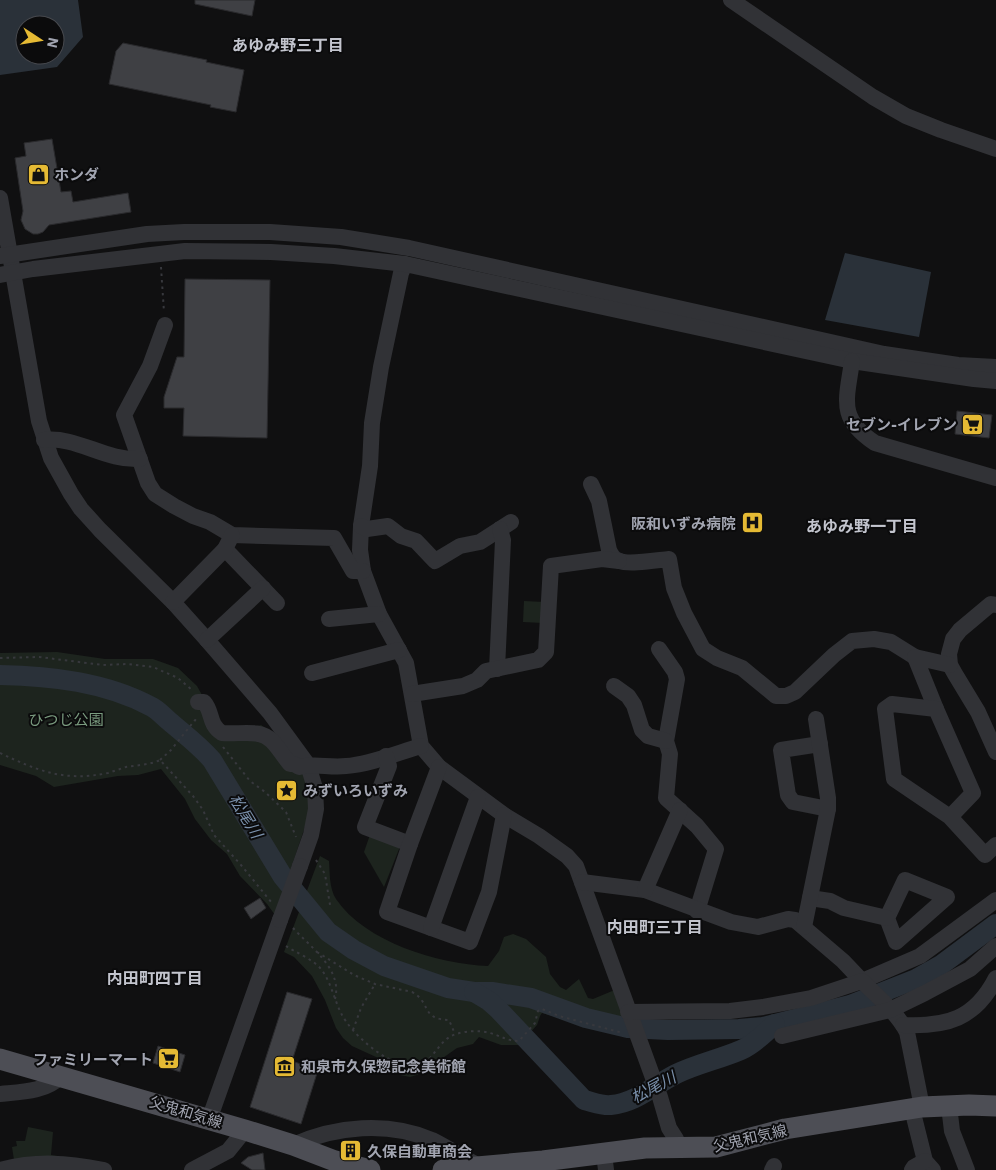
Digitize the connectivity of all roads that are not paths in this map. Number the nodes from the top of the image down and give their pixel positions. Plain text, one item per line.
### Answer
1 (731, 0) edge
2 (996, 149) edge
3 (0, 198) edge
4 (4, 256) edge
5 (405, 264) junction
6 (6, 274) edge
7 (165, 325) road end
8 (852, 361) junction
9 (996, 367) edge
10 (996, 381) edge
11 (44, 440) junction
12 (140, 459) junction
13 (996, 478) edge
14 (591, 484) dead end
15 (361, 526) junction
16 (228, 542) junction
17 (619, 562) junction
18 (363, 571) junction
19 (263, 588) junction
20 (173, 602) junction
21 (276, 603) dead end
22 (996, 605) edge
23 (379, 614) junction
24 (329, 619) dead end
25 (207, 640) junction
26 (659, 649) dead end
27 (399, 650) junction
28 (915, 657) junction
29 (950, 665) junction
30 (317, 668) dead end
31 (497, 669) junction
32 (614, 686) dead end
33 (412, 694) junction
34 (198, 702) road end
35 (936, 709) junction
36 (816, 719) dead end
37 (666, 741) junction
38 (820, 744) junction
39 (421, 746) junction
40 (996, 752) edge
41 (386, 756) junction
42 (308, 765) junction
43 (439, 767) junction
44 (478, 797) junction
45 (828, 809) junction
46 (680, 810) junction
47 (504, 815) junction
48 (950, 817) junction
49 (410, 844) junction
50 (996, 845) edge
51 (582, 882) junction
52 (645, 890) junction
53 (810, 898) junction
54 (996, 900) edge
55 (697, 911) junction
56 (887, 918) dead end
57 (804, 927) junction
58 (431, 928) junction
59 (996, 946) edge
60 (996, 978) edge
61 (864, 984) junction
62 (888, 1008) junction
63 (630, 1015) junction
64 (903, 1025) junction
65 (782, 1036) dead end
66 (0, 1059) edge
67 (61, 1076) junction
68 (0, 1094) edge
69 (949, 1106) junction
70 (996, 1106) edge
71 (917, 1108) junction
72 (209, 1120) junction
73 (245, 1130) junction
74 (293, 1145) junction
75 (678, 1148) junction
76 (605, 1162) edge
77 (479, 1166) junction
78 (20, 1167) edge
79 (77, 1167) edge
80 (923, 1167) edge
81 (0, 1170) edge
82 (104, 1170) edge
83 (192, 1170) edge
84 (370, 1170) edge
85 (443, 1170) edge
86 (967, 1170) edge

1 - 2 street
3 - 4 street
4 - 6 street
4 - 9 street
5 - 6 street
5 - 8 street
5 - 15 street
6 - 11 street
7 - 12 street
8 - 10 street
8 - 13 street
11 - 12 street
11 - 20 street
12 - 16 street
14 - 17 street
15 - 18 street
15 - 31 street
16 - 18 street
16 - 19 street
16 - 20 street
17 - 28 street
17 - 31 street
18 - 23 street
19 - 21 street
19 - 25 street
20 - 25 street
22 - 29 street
23 - 24 street
23 - 27 street
25 - 42 street
26 - 37 street
27 - 30 street
27 - 33 street
28 - 29 street
28 - 35 street
29 - 40 street
31 - 33 street
32 - 37 street
33 - 39 street
34 - 42 street
35 - 48 street
35 - 48 street
36 - 38 street
37 - 46 street
38 - 45 street
38 - 45 street
39 - 41 street
39 - 43 street
41 - 42 street
41 - 49 street
42 - 72 street, bridge
43 - 44 street
43 - 49 street
44 - 47 street
44 - 58 street
45 - 53 street
46 - 52 street
46 - 55 street
47 - 51 street
47 - 58 street
48 - 50 street
49 - 58 street
51 - 52 street
51 - 63 street
52 - 55 street
53 - 56 street
53 - 57 street
54 - 61 street
55 - 57 street
57 - 61 street
59 - 62 street
60 - 64 street
61 - 62 street
61 - 63 street
62 - 64 street
62 - 65 street
63 - 75 street
64 - 71 street
66 - 67 main road, 父鬼和気線
67 - 68 street
67 - 72 main road, 父鬼和気線
69 - 70 main road, 父鬼和気線
69 - 71 main road, 父鬼和気線
69 - 86 street
71 - 75 main road, 父鬼和気線
71 - 80 street
72 - 73 main road, 父鬼和気線
73 - 74 main road, 父鬼和気線
73 - 83 street
74 - 77 street
74 - 84 main road, 父鬼和気線
75 - 76 main road, 父鬼和気線
76 - 77 main road, 父鬼和気線
77 - 85 main road, 父鬼和気線
78 - 79 street
78 - 81 street
79 - 82 street

